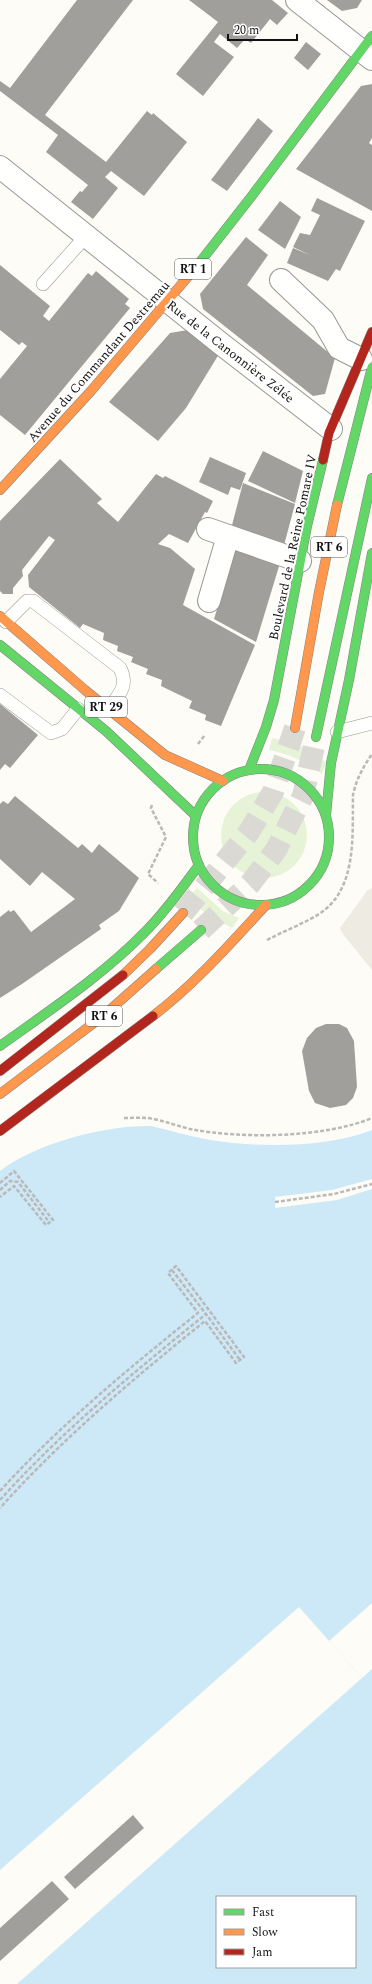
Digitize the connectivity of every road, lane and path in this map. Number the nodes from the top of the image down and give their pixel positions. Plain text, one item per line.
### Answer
1 (297, 0) edge
2 (368, 48) edge
3 (0, 167) edge
4 (86, 236) junction
5 (281, 280) dead end
6 (43, 284) dead end
7 (168, 301) junction
8 (372, 332) edge
9 (366, 363) edge
10 (331, 429) junction
11 (372, 478) edge
12 (0, 490) edge
13 (372, 553) edge
14 (300, 561) junction
15 (209, 601) dead end
16 (3, 619) edge
17 (0, 645) edge
18 (0, 695) edge
19 (78, 709) junction
20 (109, 709) junction
21 (372, 723) edge
22 (295, 728) tunnel mouth
23 (337, 732) junction
24 (205, 735) dead end
25 (316, 737) tunnel mouth
26 (372, 754) edge
27 (182, 764) junction
28 (249, 770) junction
29 (222, 781) junction
30 (166, 786) junction
31 (326, 815) junction
32 (196, 816) junction
33 (199, 866) junction
34 (175, 897) junction
35 (266, 905) junction
36 (183, 914) tunnel mouth
37 (201, 930) tunnel mouth
38 (234, 939) junction
39 (0, 1046) edge
40 (0, 1071) edge
41 (0, 1094) edge
42 (124, 1118) dead end
43 (372, 1118) edge
44 (0, 1131) edge
45 (0, 1183) edge
46 (372, 1184) edge
47 (0, 1190) edge
48 (0, 1197) edge
49 (275, 1202) dead end
50 (49, 1222) junction
51 (172, 1270) junction
52 (206, 1314) junction
53 (240, 1360) junction
54 (0, 1491) edge
55 (0, 1500) edge
56 (0, 1508) edge

1 - 2 street
2 - 7 main road, Avenue du Commandant Destremau / RT 1
3 - 4 street, Rue de la Canonnière Zélée
4 - 6 lane
4 - 7 street, Rue de la Canonnière Zélée
5 - 9 street
7 - 10 street, Rue de la Canonnière Zélée
7 - 12 main road, Avenue du Commandant Destremau / RT 1
8 - 9 main road, Boulevard de la Reine Pomare IV
9 - 10 main road, Boulevard de la Reine Pomare IV
9 - 22 main road, RT 6
10 - 14 main road, Boulevard de la Reine Pomare IV
11 - 25 main road, RT 6
13 - 23 main road
14 - 15 street
14 - 28 main road, Boulevard de la Reine Pomare IV
16 - 20 main road, RT 29
16 - 20 lane
17 - 19 main road, RT 29
18 - 19 lane
19 - 30 main road, RT 29
20 - 27 main road, RT 29
21 - 23 lane
23 - 31 main road
24 - 27 path
26 - 38 path
27 - 29 main road, RT 29
28 - 29 main road
28 - 31 main road
29 - 32 main road
30 - 32 main road, RT 29
30 - 34 path
31 - 35 main road
32 - 33 main road
33 - 34 main road
33 - 35 main road
34 - 39 main road
35 - 38 main road
36 - 40 main road, RT 6
37 - 41 main road, RT 6
38 - 44 main road
42 - 43 path
45 - 50 path
46 - 49 path
47 - 50 path
48 - 50 path
51 - 52 path
51 - 53 path
51 - 54 path
52 - 53 path
52 - 55 path
53 - 56 path

